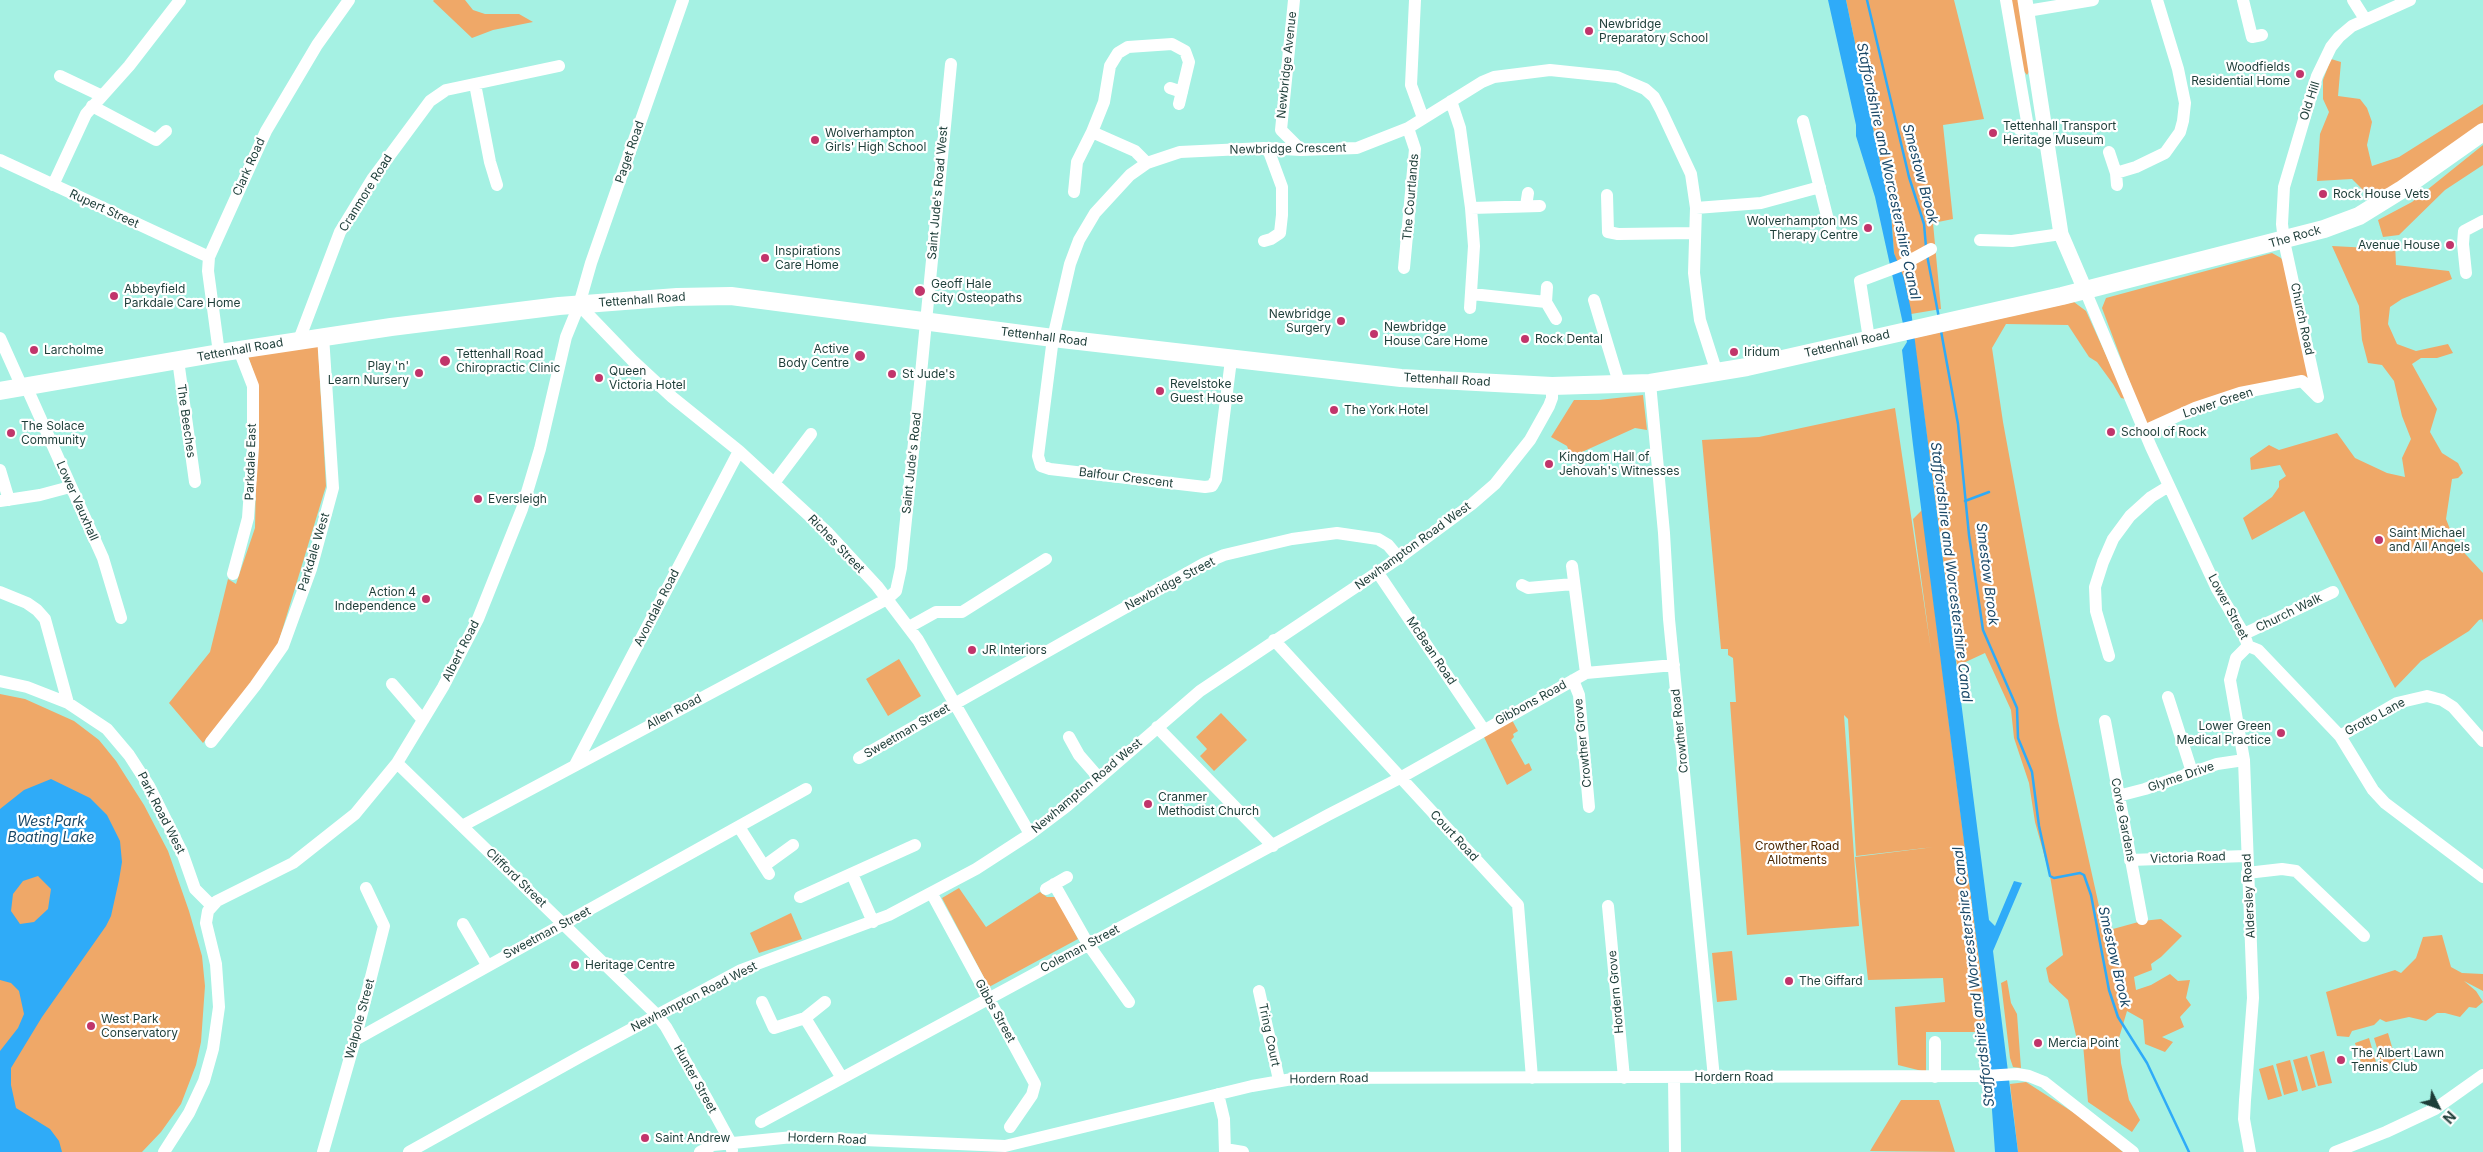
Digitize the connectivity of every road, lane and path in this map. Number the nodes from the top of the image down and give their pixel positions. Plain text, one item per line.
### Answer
1 (180, 0) edge
2 (350, 0) edge
3 (683, 0) edge
4 (1294, 0) edge
5 (1414, 0) edge
6 (2006, 0) edge
7 (2093, 0) edge
8 (2157, 0) edge
9 (2243, 0) edge
10 (2353, 0) edge
11 (2407, 2) edge
12 (2026, 5) edge
13 (2365, 19) junction
14 (2262, 35) dead end
15 (951, 64) dead end
16 (559, 66) dead end
17 (60, 76) dead end
18 (2037, 82) junction
19 (475, 84) junction
20 (2021, 84) junction
21 (100, 95) junction
22 (1177, 95) dead end
23 (1451, 101) junction
24 (92, 106) junction
25 (1423, 118) junction
26 (1803, 121) dead end
27 (1408, 128) junction
28 (1281, 130) junction
29 (2018, 130) dead end
30 (166, 131) dead end
31 (1092, 132) junction
32 (2483, 132) edge
33 (1266, 149) junction
34 (1301, 150) junction
35 (2109, 152) dead end
36 (0, 160) edge
37 (1147, 163) junction
38 (53, 184) junction
39 (497, 185) dead end
40 (1820, 187) junction
41 (1074, 192) dead end
42 (1528, 193) dead end
43 (1606, 195) dead end
44 (1526, 206) junction
45 (1540, 206) dead end
46 (1471, 208) junction
47 (1696, 208) junction
48 (2483, 221) edge
49 (1831, 232) dead end
50 (1695, 233) junction
51 (2061, 234) junction
52 (1980, 240) dead end
53 (1264, 241) dead end
54 (2284, 241) junction
55 (1928, 251) dead end
56 (209, 258) junction
57 (1404, 268) dead end
58 (2466, 274) dead end
59 (1546, 287) dead end
60 (2085, 290) junction
61 (1472, 294) junction
62 (1594, 300) dead end
63 (1546, 302) junction
64 (579, 305) junction
65 (1470, 308) dead end
66 (1556, 319) dead end
67 (926, 323) junction
68 (323, 336) junction
69 (0, 338) edge
70 (1053, 338) junction
71 (1869, 339) junction
72 (299, 340) junction
73 (240, 350) junction
74 (219, 353) junction
75 (178, 360) junction
76 (1230, 360) junction
77 (1717, 373) junction
78 (1650, 384) junction
79 (1552, 386) junction
80 (1620, 386) junction
81 (24, 387) junction
82 (0, 392) edge
83 (2318, 397) joint
84 (2144, 431) junction
85 (811, 434) dead end
86 (739, 450) junction
87 (0, 470) edge
88 (195, 482) dead end
89 (774, 483) junction
90 (2169, 486) junction
91 (70, 487) junction
92 (5, 500) edge
93 (1400, 558) junction
94 (1046, 559) dead end
95 (1572, 566) dead end
96 (1378, 573) junction
97 (233, 574) dead end
98 (1573, 584) junction
99 (1522, 585) dead end
100 (0, 592) edge
101 (2333, 592) dead end
102 (887, 599) junction
103 (122, 618) dead end
104 (909, 627) junction
105 (1274, 640) junction
106 (2246, 640) junction
107 (2109, 656) dead end
108 (1674, 665) junction
109 (1586, 673) junction
110 (1573, 680) junction
111 (0, 681) edge
112 (392, 684) dead end
113 (2168, 697) dead end
114 (68, 703) junction
115 (955, 704) junction
116 (423, 720) junction
117 (2105, 721) dead end
118 (1157, 726) junction
119 (1484, 730) junction
120 (2340, 736) junction
121 (1069, 737) dead end
122 (2483, 741) edge
123 (211, 742) dead end
124 (859, 758) dead end
125 (2244, 760) junction
126 (397, 763) junction
127 (575, 765) junction
128 (2192, 772) junction
129 (1099, 778) junction
130 (1400, 778) junction
131 (806, 789) dead end
132 (2118, 796) junction
133 (1589, 807) dead end
134 (462, 826) junction
135 (739, 827) junction
136 (1030, 834) junction
137 (915, 844) dead end
138 (793, 845) dead end
139 (1273, 846) junction
140 (2246, 856) junction
141 (2130, 860) junction
142 (2247, 873) junction
143 (852, 874) junction
144 (2483, 877) edge
145 (1066, 878) dead end
146 (366, 888) dead end
147 (932, 894) junction
148 (800, 897) dead end
149 (212, 906) junction
150 (1608, 906) dead end
151 (2142, 919) dead end
152 (874, 922) junction
153 (463, 924) dead end
154 (564, 925) junction
155 (2364, 936) dead end
156 (1088, 944) junction
157 (487, 965) junction
158 (1259, 991) dead end
159 (988, 999) junction
160 (762, 1002) dead end
161 (825, 1002) dead end
162 (1129, 1002) dead end
163 (657, 1015) junction
164 (806, 1018) junction
165 (355, 1040) junction
166 (1935, 1042) dead end
167 (2483, 1075) edge
168 (1935, 1076) junction
169 (842, 1078) junction
170 (1532, 1078) junction
171 (1624, 1078) junction
172 (1674, 1078) junction
173 (1714, 1078) junction
174 (1278, 1080) junction
175 (1218, 1094) junction
176 (761, 1122) dead end
177 (1010, 1127) dead end
178 (892, 1147) edge
179 (732, 1148) edge
180 (1225, 1150) edge
181 (164, 1152) edge
182 (323, 1152) edge
183 (409, 1152) edge
184 (700, 1152) edge
185 (1244, 1152) edge
186 (1675, 1152) edge
187 (2134, 1152) edge
188 (2250, 1152) edge
189 (2335, 1152) edge

1 - 21 street
2 - 56 street, Clark Road
3 - 64 street, Paget Road
4 - 28 street, Newbridge Avenue
5 - 25 street
6 - 20 street
7 - 12 street
8 - 35 street
9 - 14 street
10 - 13 street
11 - 13 street, Old Hill
12 - 18 main road
13 - 54 street, Old Hill
15 - 67 street, Saint Jude's Road West
16 - 19 street, Cranmore Road
17 - 21 street
18 - 20 street
18 - 51 main road
19 - 39 street
19 - 72 street, Cranmore Road
20 - 29 street
21 - 24 street
22 - 31 street
23 - 25 street, Newbridge Crescent
23 - 46 street
23 - 47 street, Newbridge Crescent
24 - 30 street
24 - 38 street
25 - 27 street, Newbridge Crescent
26 - 40 street
27 - 34 street, Newbridge Crescent
27 - 57 street, The Courtlands
28 - 33 street, Newbridge Avenue
28 - 34 street, Newbridge Avenue
31 - 37 street
31 - 41 street
32 - 54 highway, The Rock
33 - 34 street, Newbridge Crescent
33 - 37 street, Newbridge Crescent
33 - 53 street
36 - 38 street, Rupert Street
37 - 70 street, Newbridge Crescent
38 - 56 street, Rupert Street
40 - 47 street
40 - 49 street
42 - 44 street
43 - 50 street
44 - 45 street
44 - 46 street
46 - 61 street
47 - 50 street, Newbridge Crescent
48 - 58 street
50 - 77 street, Newbridge Crescent
51 - 52 street
51 - 60 main road
54 - 60 highway, The Rock
54 - 83 street, Church Road
55 - 71 street
56 - 74 street, Clark Road
59 - 63 street
60 - 71 highway, Tettenhall Road
60 - 84 street, Lower Street
61 - 63 street
61 - 65 street
62 - 80 street
63 - 66 street
64 - 67 highway, Tettenhall Road
64 - 68 highway, Tettenhall Road
64 - 86 street, Riches Street
64 - 116 street, Albert Road
67 - 70 highway, Tettenhall Road
67 - 102 street, Saint Jude's Road
68 - 72 highway, Tettenhall Road
68 - 123 street, Parkdale West
69 - 81 street, Lower Vauxhall
70 - 76 highway, Tettenhall Road
70 - 76 street, Balfour Crescent
71 - 77 highway, Tettenhall Road
72 - 73 highway, Tettenhall Road
73 - 74 highway, Tettenhall Road
73 - 97 street, Parkdale East
74 - 75 highway, Tettenhall Road
75 - 81 highway, Tettenhall Road
75 - 88 street, The Beeches
76 - 79 highway, Tettenhall Road
77 - 78 highway, Tettenhall Road
78 - 80 highway, Tettenhall Road
78 - 108 street, Crowther Road
79 - 80 highway, Tettenhall Road
79 - 93 street, Newhampton Road West
81 - 82 highway, Tettenhall Road
81 - 91 street, Lower Vauxhall
83 - 84 street, Lower Green
84 - 90 street, Lower Street
85 - 89 street
86 - 89 street, Riches Street
86 - 127 street, Avondale Road
87 - 92 street
89 - 102 street, Riches Street
90 - 106 street, Lower Street
90 - 107 street
91 - 92 street
91 - 103 street, Lower Vauxhall
93 - 96 street, Newhampton Road West
93 - 115 street, Newbridge Street
94 - 104 street
95 - 98 street
96 - 105 street, Newhampton Road West
96 - 119 street, McBean Road
98 - 99 street
98 - 109 street
100 - 114 street
101 - 106 street, Church Walk
102 - 104 street, Riches Street
102 - 127 street, Allen Road
104 - 115 street, Riches Street
105 - 118 street, Newhampton Road West
105 - 130 street, Court Road
106 - 120 street, Lower Street
106 - 125 street, Aldersley Road
108 - 109 street, Gibbons Road
108 - 173 street, Crowther Road
109 - 110 street, Gibbons Road
110 - 119 street, Gibbons Road
110 - 133 street, Crowther Grove
111 - 114 street, Park Road West
112 - 116 street
113 - 128 street
114 - 149 street, Park Road West
115 - 124 street, Sweetman Street
115 - 136 street, Riches Street
116 - 126 street, Albert Road
117 - 132 street, Corve Gardens
118 - 129 street, Newhampton Road West
118 - 139 street
119 - 130 street, Gibbons Road
120 - 122 street, Grotto Lane
120 - 144 street, Lower Street
121 - 129 street
125 - 128 street, Glyme Drive
125 - 140 street, Aldersley Road
126 - 134 street, Clifford Street
126 - 149 street, Albert Road
127 - 134 street, Allen Road
128 - 132 street, Glyme Drive
129 - 136 street, Newhampton Road West
130 - 139 street, Coleman Street
130 - 170 street, Court Road
131 - 135 street, Sweetman Street
132 - 141 street, Corve Gardens
134 - 154 street, Clifford Street
135 - 138 street
135 - 154 street, Sweetman Street
136 - 147 street, Newhampton Road West
137 - 143 street
139 - 156 street, Coleman Street
140 - 141 street, Victoria Road
140 - 142 street, Aldersley Road
141 - 151 street, Corve Gardens
142 - 155 street
142 - 188 street, Aldersley Road
143 - 148 street
143 - 152 street
145 - 156 street
146 - 165 street, Walpole Street
147 - 152 street, Newhampton Road West
147 - 159 street, Gibbs Street
149 - 181 street
150 - 171 street, Hordern Grove
152 - 163 street, Newhampton Road West
153 - 157 street
154 - 157 street, Sweetman Street
154 - 163 street, Clifford Street
156 - 159 street, Coleman Street
156 - 162 street
157 - 165 street, Sweetman Street
158 - 174 street, Tring Court
159 - 169 street, Coleman Street
159 - 177 street, Gibbs Street
160 - 164 street
161 - 164 street
163 - 179 street, Hunter Street
163 - 183 street, Newhampton Road West
164 - 169 street
165 - 182 street, Walpole Street
166 - 168 street
167 - 189 street
168 - 173 street, Hordern Road
168 - 187 street, Hordern Road
169 - 176 street, Coleman Street
170 - 171 street, Hordern Road
170 - 174 street, Hordern Road
171 - 172 street, Hordern Road
172 - 173 street, Hordern Road
172 - 186 street
174 - 175 street, Hordern Road
175 - 178 street, Hordern Road
175 - 180 street
178 - 179 street, Hordern Road
179 - 184 street, Hordern Road
180 - 185 street

